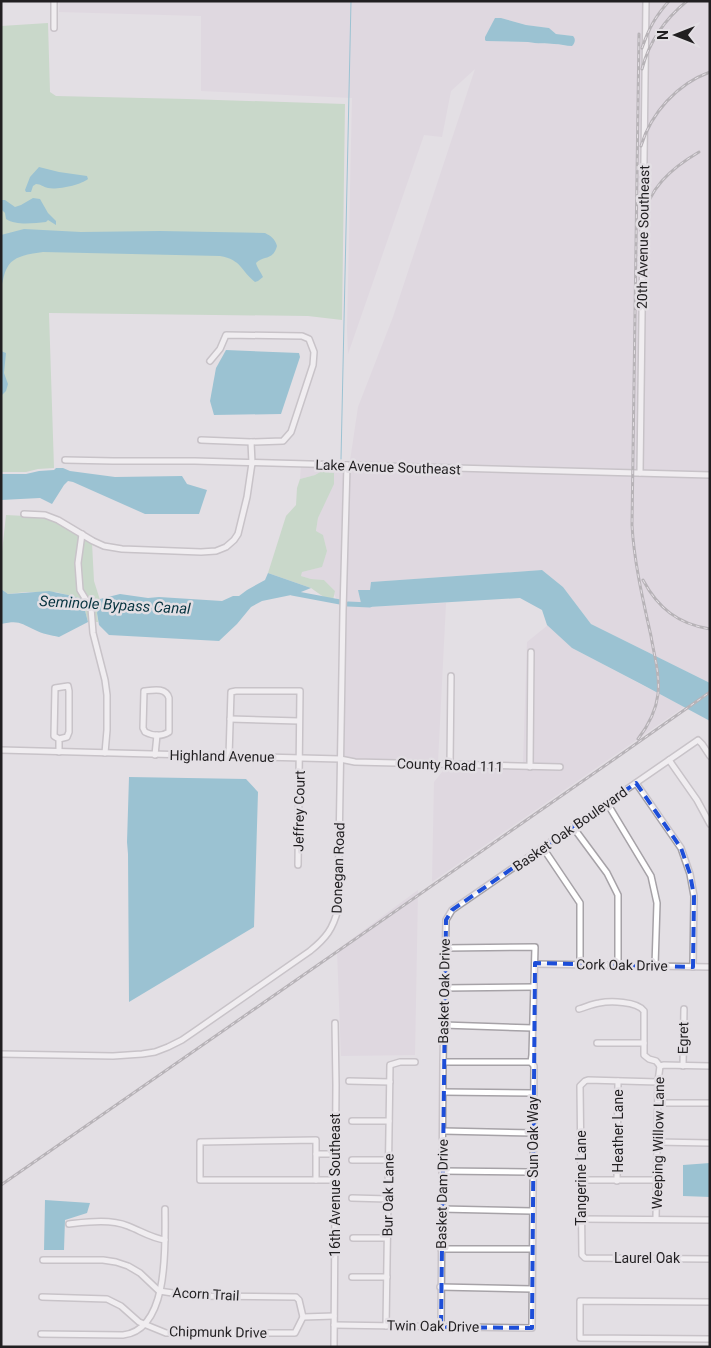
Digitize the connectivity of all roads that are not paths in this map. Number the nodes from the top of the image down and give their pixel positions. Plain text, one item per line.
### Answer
1 (54, 1) edge
2 (646, 1) edge
3 (54, 28) dead end
4 (210, 361) dead end
5 (200, 440) dead end
6 (251, 442) junction
7 (66, 460) dead end
8 (252, 463) junction
9 (347, 466) junction
10 (640, 473) junction
11 (710, 475) edge
12 (24, 514) dead end
13 (82, 534) junction
14 (531, 652) dead end
15 (451, 676) dead end
16 (230, 719) junction
17 (299, 721) junction
18 (157, 736) junction
19 (58, 739) junction
20 (1, 750) edge
21 (59, 752) junction
22 (105, 753) junction
23 (155, 755) junction
24 (229, 756) junction
25 (710, 756) edge
26 (299, 757) junction
27 (340, 759) junction
28 (669, 760) junction
29 (450, 765) junction
30 (530, 767) junction
31 (560, 767) dead end
32 (636, 783) junction
33 (607, 804) junction
34 (710, 824) edge
35 (573, 827) junction
36 (543, 848) junction
37 (298, 866) dead end
38 (446, 920) joint
39 (445, 948) junction
40 (535, 964) junction
41 (580, 964) junction
42 (618, 965) junction
43 (655, 966) junction
44 (693, 966) junction
45 (710, 967) edge
46 (534, 987) junction
47 (444, 988) junction
48 (579, 1009) dead end
49 (684, 1009) dead end
50 (335, 1023) dead end
51 (444, 1026) junction
52 (533, 1028) junction
53 (597, 1043) dead end
54 (644, 1043) junction
55 (1, 1054) edge
56 (415, 1062) dead end
57 (443, 1062) junction
58 (531, 1062) junction
59 (660, 1066) junction
60 (683, 1066) junction
61 (710, 1066) edge
62 (349, 1081) dead end
63 (618, 1081) junction
64 (390, 1082) junction
65 (658, 1082) junction
66 (443, 1092) junction
67 (534, 1093) junction
68 (658, 1103) junction
69 (710, 1103) edge
70 (352, 1121) dead end
71 (389, 1121) junction
72 (443, 1131) junction
73 (533, 1133) junction
74 (657, 1142) junction
75 (710, 1143) edge
76 (316, 1154) junction
77 (335, 1154) junction
78 (352, 1160) dead end
79 (389, 1160) junction
80 (442, 1170) junction
81 (533, 1171) junction
82 (316, 1180) junction
83 (335, 1180) junction
84 (581, 1180) junction
85 (657, 1180) junction
86 (617, 1181) junction
87 (352, 1198) dead end
88 (388, 1198) junction
89 (165, 1209) dead end
90 (442, 1209) junction
91 (532, 1210) junction
92 (581, 1219) junction
93 (656, 1219) junction
94 (710, 1220) edge
95 (69, 1224) dead end
96 (353, 1238) dead end
97 (387, 1238) junction
98 (165, 1240) junction
99 (441, 1249) junction
100 (532, 1249) junction
101 (585, 1258) joint
102 (710, 1258) edge
103 (43, 1260) dead end
104 (352, 1277) dead end
105 (387, 1277) junction
106 (440, 1287) junction
107 (532, 1289) junction
108 (159, 1291) junction
109 (42, 1297) dead end
110 (710, 1302) edge
111 (334, 1316) junction
112 (303, 1317) junction
113 (144, 1324) junction
114 (334, 1325) junction
115 (386, 1326) junction
116 (441, 1326) junction
117 (532, 1328) joint
118 (41, 1334) dead end
119 (710, 1338) edge
120 (334, 1347) edge

1 - 3 street
2 - 10 street, 20th Avenue Southeast
4 - 6 street
5 - 6 street
6 - 8 street
7 - 8 street, Lake Avenue Southeast
8 - 9 street, Lake Avenue Southeast
8 - 13 street
9 - 10 street, Lake Avenue Southeast
9 - 27 street, Donegan Road
10 - 11 street, Lake Avenue Southeast
12 - 13 street
13 - 22 street
14 - 30 street
15 - 29 street
16 - 17 street
16 - 17 street, Jeffrey Court
16 - 24 street
17 - 26 street, Jeffrey Court
18 - 18 street
18 - 23 street
19 - 19 street
19 - 21 street
20 - 21 street, Highland Avenue
21 - 22 street, Highland Avenue
22 - 23 street, Highland Avenue
23 - 24 street, Highland Avenue
24 - 26 street, Highland Avenue
25 - 28 street, Basket Oak Boulevard
26 - 27 street, Highland Avenue
26 - 37 street, Jeffrey Court
27 - 29 street, County Road 111
27 - 55 street, Donegan Road
28 - 32 street, Basket Oak Boulevard
28 - 34 street
29 - 30 street, County Road 111
30 - 31 street, County Road 111
32 - 33 street, Basket Oak Boulevard
32 - 44 street
33 - 35 street, Basket Oak Boulevard
33 - 43 street
35 - 36 street, Basket Oak Boulevard
35 - 42 street
36 - 38 street, Basket Oak Boulevard
36 - 41 street
38 - 39 street, Basket Oak Drive
39 - 40 street, Sun Oak Way
39 - 47 street, Basket Oak Drive
40 - 41 street, Cork Oak Drive
40 - 46 street, Sun Oak Way
41 - 42 street, Cork Oak Drive
42 - 43 street, Cork Oak Drive
43 - 44 street, Cork Oak Drive
44 - 45 street, Cork Oak Drive
46 - 47 street
46 - 52 street, Sun Oak Way
47 - 51 street, Basket Oak Drive
48 - 54 street
49 - 60 street, Egret
50 - 77 street, 16th Avenue Southeast
51 - 52 street
51 - 57 street, Basket Oak Drive
52 - 58 street, Sun Oak Way
53 - 54 street
54 - 59 street
56 - 64 street, Bur Oak Lane
57 - 58 street
57 - 66 street, Basket Dam Drive
58 - 67 street, Sun Oak Way
59 - 60 street
59 - 65 street, Weeping Willow Lane
60 - 61 street
62 - 64 street
63 - 65 street
63 - 84 street, Tangerine Lane
63 - 86 street, Heather Lane
64 - 71 street, Bur Oak Lane
65 - 68 street, Weeping Willow Lane
66 - 67 street
66 - 72 street, Basket Dam Drive
67 - 73 street, Sun Oak Way
68 - 69 street
68 - 74 street, Weeping Willow Lane
70 - 71 street
71 - 79 street, Bur Oak Lane
72 - 73 street
72 - 80 street, Basket Dam Drive
73 - 81 street, Sun Oak Way
74 - 75 street
74 - 85 street, Weeping Willow Lane
76 - 77 street
76 - 82 street
76 - 82 street
77 - 83 street, 16th Avenue Southeast
78 - 79 street
79 - 88 street, Bur Oak Lane
80 - 81 street
80 - 90 street, Basket Dam Drive
81 - 91 street, Sun Oak Way
82 - 83 street
83 - 111 street, 16th Avenue Southeast
84 - 86 street
84 - 92 street, Tangerine Lane
85 - 86 street
85 - 93 street, Weeping Willow Lane
87 - 88 street
88 - 97 street, Bur Oak Lane
89 - 98 street
90 - 91 street
90 - 99 street, Basket Dam Drive
91 - 100 street, Sun Oak Way
92 - 93 street
92 - 101 street, Tangerine Lane
93 - 94 street
95 - 98 street
96 - 97 street
97 - 105 street, Bur Oak Lane
98 - 108 street
99 - 100 street
99 - 106 street, Basket Dam Drive
100 - 107 street, Sun Oak Way
101 - 102 street, Laurel Oak
103 - 108 street, Acorn Trail
104 - 105 street
105 - 115 street, Bur Oak Lane
106 - 107 street
106 - 116 street, Basket Dam Drive
107 - 117 street, Sun Oak Way
108 - 112 street, Acorn Trail
108 - 113 street
109 - 113 street, Chipmunk Drive
110 - 119 street
111 - 112 street
111 - 114 street, 16th Avenue Southeast
112 - 113 street, Chipmunk Drive
113 - 118 street
114 - 115 street, Twin Oak Drive
114 - 120 street, 16th Avenue Southeast
115 - 116 street, Twin Oak Drive
116 - 117 street, Twin Oak Drive

